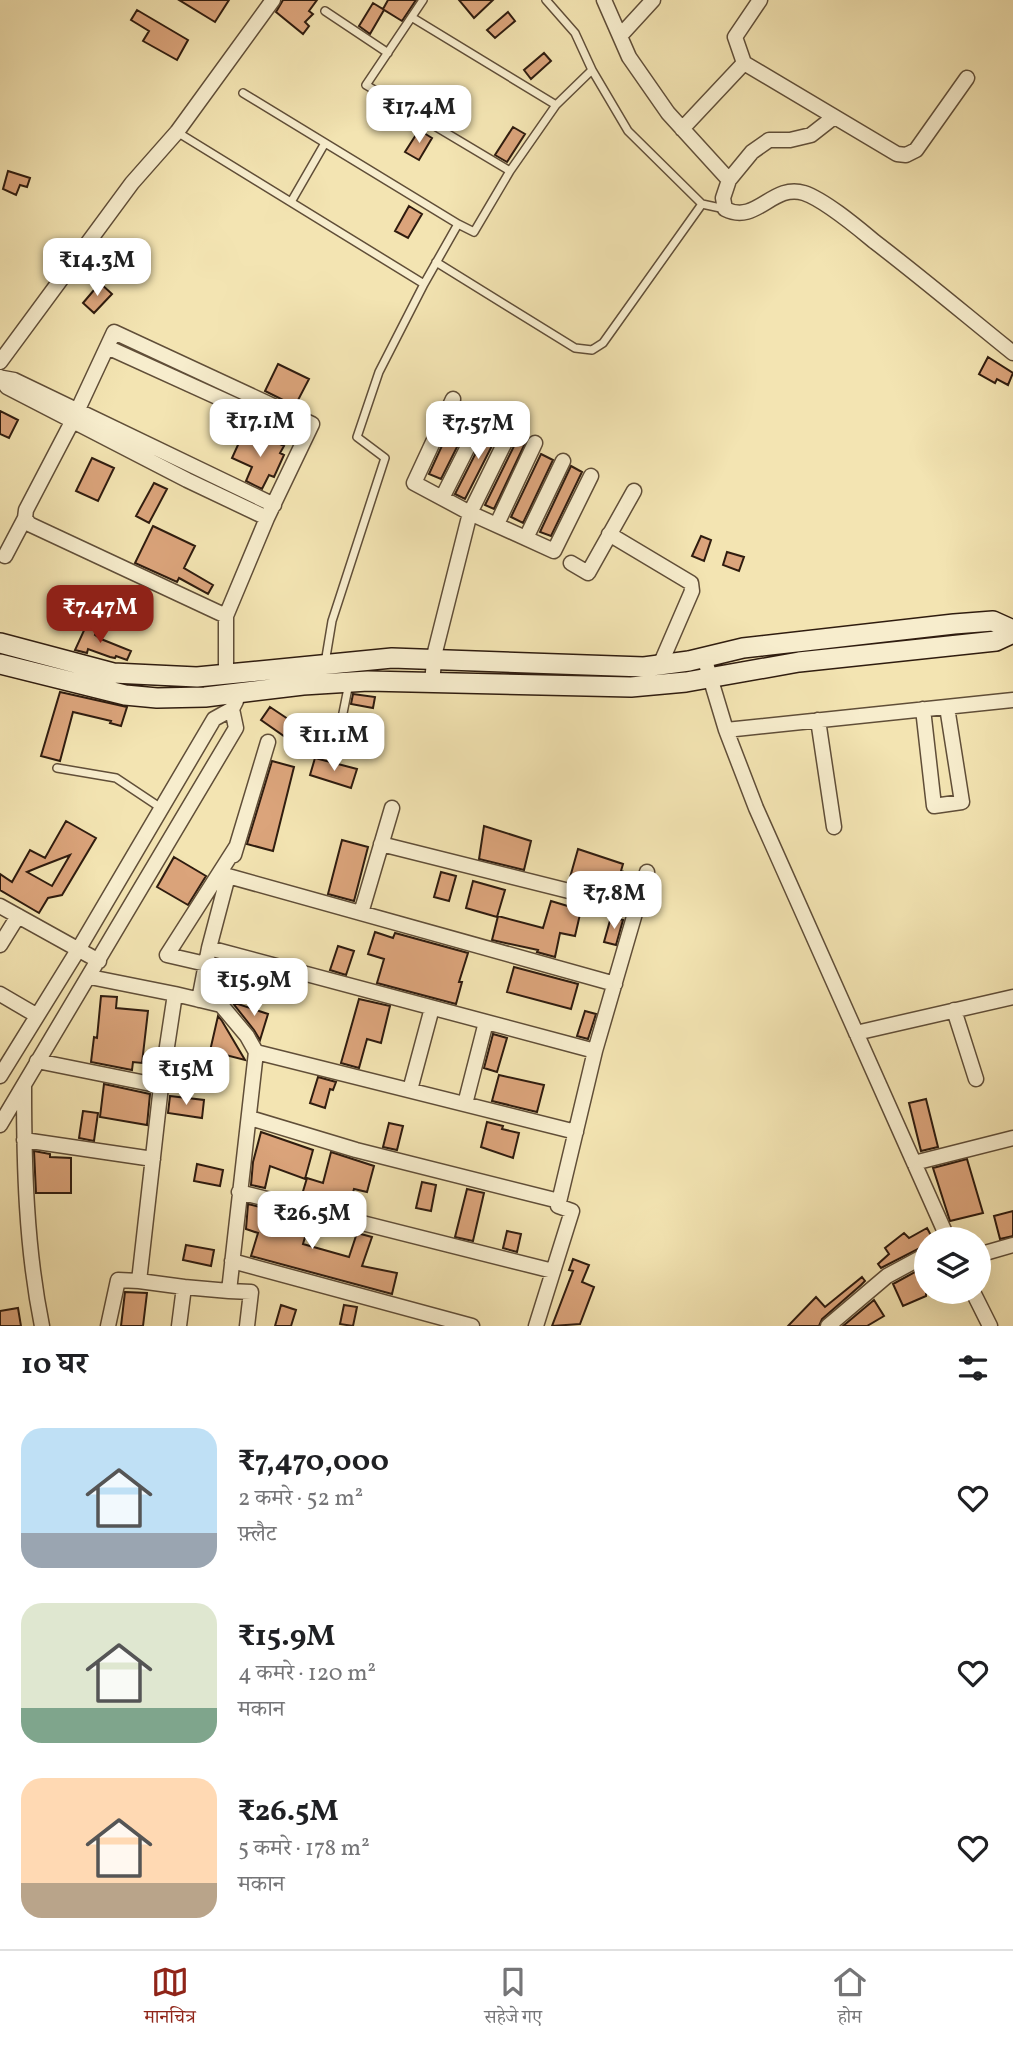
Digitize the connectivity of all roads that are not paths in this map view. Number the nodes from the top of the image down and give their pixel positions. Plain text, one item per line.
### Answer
1 (273, 0) edge
2 (423, 0) edge
3 (546, 0) edge
4 (604, 0) edge
5 (653, 0) edge
6 (760, 0) edge
7 (325, 11) dead end
8 (413, 19) junction
9 (620, 37) junction
10 (388, 53) junction
11 (744, 63) junction
12 (592, 69) junction
13 (967, 78) dead end
14 (243, 93) dead end
15 (556, 105) junction
16 (834, 117) junction
17 (682, 129) junction
18 (177, 132) junction
19 (325, 143) junction
20 (510, 171) junction
21 (729, 180) junction
22 (291, 202) junction
23 (724, 203) junction
24 (702, 204) junction
25 (458, 224) junction
26 (436, 262) junction
27 (425, 284) junction
28 (3, 351) edge
29 (1013, 353) edge
30 (1, 378) edge
31 (453, 399) dead end
32 (485, 413) dead end
33 (76, 415) junction
34 (512, 428) dead end
35 (535, 443) dead end
36 (563, 461) dead end
37 (592, 476) dead end
38 (634, 491) dead end
39 (442, 498) junction
40 (274, 505) junction
41 (470, 513) junction
42 (25, 518) junction
43 (267, 518) junction
44 (496, 524) junction
45 (609, 534) junction
46 (526, 538) junction
47 (5, 556) dead end
48 (571, 564) dead end
49 (226, 616) junction
50 (1013, 632) edge
51 (0, 643) edge
52 (704, 657) junction
53 (435, 659) junction
54 (325, 663) junction
55 (0, 664) edge
56 (660, 665) junction
57 (226, 674) junction
58 (710, 678) junction
59 (349, 682) junction
60 (432, 682) junction
61 (1013, 700) edge
62 (236, 701) junction
63 (947, 707) junction
64 (923, 709) junction
65 (818, 720) junction
66 (726, 730) junction
67 (268, 742) dead end
68 (335, 753) dead end
69 (57, 768) dead end
70 (162, 808) junction
71 (392, 808) dead end
72 (834, 827) dead end
73 (381, 844) junction
74 (236, 847) junction
75 (648, 872) dead end
76 (228, 876) junction
77 (0, 906) edge
78 (637, 908) junction
79 (361, 913) junction
80 (18, 916) junction
81 (0, 946) edge
82 (209, 948) junction
83 (78, 950) junction
84 (99, 961) junction
85 (206, 964) junction
86 (90, 977) junction
87 (615, 984) junction
88 (0, 994) edge
89 (175, 994) junction
90 (1013, 997) edge
91 (199, 1000) junction
92 (432, 1007) junction
93 (954, 1010) junction
94 (36, 1014) junction
95 (486, 1022) junction
96 (856, 1033) junction
97 (595, 1051) junction
98 (256, 1052) junction
99 (37, 1062) junction
100 (0, 1076) edge
101 (976, 1079) dead end
102 (24, 1084) junction
103 (161, 1086) junction
104 (410, 1090) junction
105 (465, 1104) junction
106 (4, 1107) edge
107 (250, 1118) junction
108 (0, 1125) edge
109 (576, 1132) junction
110 (1013, 1138) edge
111 (24, 1140) junction
112 (153, 1159) junction
113 (914, 1163) junction
114 (239, 1192) junction
115 (559, 1201) junction
116 (943, 1227) edge
117 (1013, 1245) edge
118 (991, 1251) edge
119 (232, 1261) junction
120 (914, 1261) edge
121 (553, 1271) junction
122 (139, 1281) junction
123 (184, 1287) junction
124 (229, 1291) junction
125 (979, 1304) edge
126 (42, 1326) edge
127 (108, 1326) edge
128 (179, 1326) edge
129 (247, 1326) edge
130 (472, 1326) edge
131 (536, 1326) edge
132 (828, 1326) edge
133 (990, 1326) edge

1 - 18 street
2 - 8 lane
3 - 12 lane
4 - 9 street
5 - 9 street
6 - 11 street
7 - 10 lane
8 - 10 lane
8 - 15 lane
9 - 17 street
10 - 20 lane
11 - 16 street
11 - 17 street
12 - 15 lane
12 - 24 lane
13 - 16 street
14 - 19 lane
15 - 20 lane
16 - 21 street
17 - 21 street
18 - 22 lane
18 - 28 street
19 - 22 lane
19 - 25 lane
20 - 25 lane
21 - 23 street
22 - 27 lane
23 - 24 lane
23 - 29 street
24 - 26 lane
25 - 26 lane
26 - 27 lane
27 - 54 lane
30 - 33 street
31 - 39 street
32 - 39 street
33 - 40 street
33 - 40 street
33 - 42 street
33 - 43 street
34 - 41 street
35 - 44 street
36 - 46 street
37 - 46 street
38 - 45 street
39 - 41 street
40 - 43 street
41 - 44 street
41 - 53 street
42 - 47 street
42 - 49 street
43 - 49 street
44 - 46 street
45 - 48 street
45 - 56 street
49 - 57 street
50 - 52 street
50 - 58 street
51 - 57 street
52 - 56 street
52 - 58 street
53 - 54 street
53 - 56 street
53 - 60 street
54 - 57 street
55 - 62 street
58 - 60 street
58 - 66 street
59 - 60 street
59 - 62 street
59 - 68 lane
61 - 63 street
62 - 70 street
62 - 84 street
63 - 64 street
63 - 64 street
64 - 65 street
65 - 66 street
65 - 72 street
66 - 96 street
67 - 74 street
69 - 70 lane
70 - 83 street
71 - 73 street
73 - 78 street
73 - 79 street
74 - 76 street
74 - 85 street
75 - 78 street
76 - 79 street
76 - 82 street
77 - 80 street
78 - 87 street
79 - 87 street
80 - 81 street
80 - 83 street
82 - 85 street
82 - 92 street
83 - 84 street
83 - 94 street
84 - 86 street
85 - 91 street
86 - 89 street
86 - 99 street
87 - 97 street
88 - 94 street
89 - 91 street
89 - 103 street
90 - 93 street
91 - 98 street
92 - 95 street
92 - 104 street
93 - 96 street
93 - 101 street
94 - 100 street
95 - 97 street
95 - 105 street
96 - 113 street
97 - 109 street
98 - 104 street
98 - 107 street
99 - 102 street
99 - 103 street
102 - 106 street
102 - 111 street
103 - 112 street
104 - 105 street
105 - 109 street
106 - 108 street
107 - 114 street
107 - 115 street
109 - 115 street
110 - 113 street
111 - 112 street
111 - 126 street
112 - 122 street
113 - 116 street
114 - 119 street
114 - 121 street
115 - 121 street
117 - 118 street
119 - 124 street
119 - 130 street
120 - 132 street
121 - 131 street
122 - 123 street
122 - 127 street
123 - 124 street
123 - 128 street
124 - 129 street
125 - 133 street

